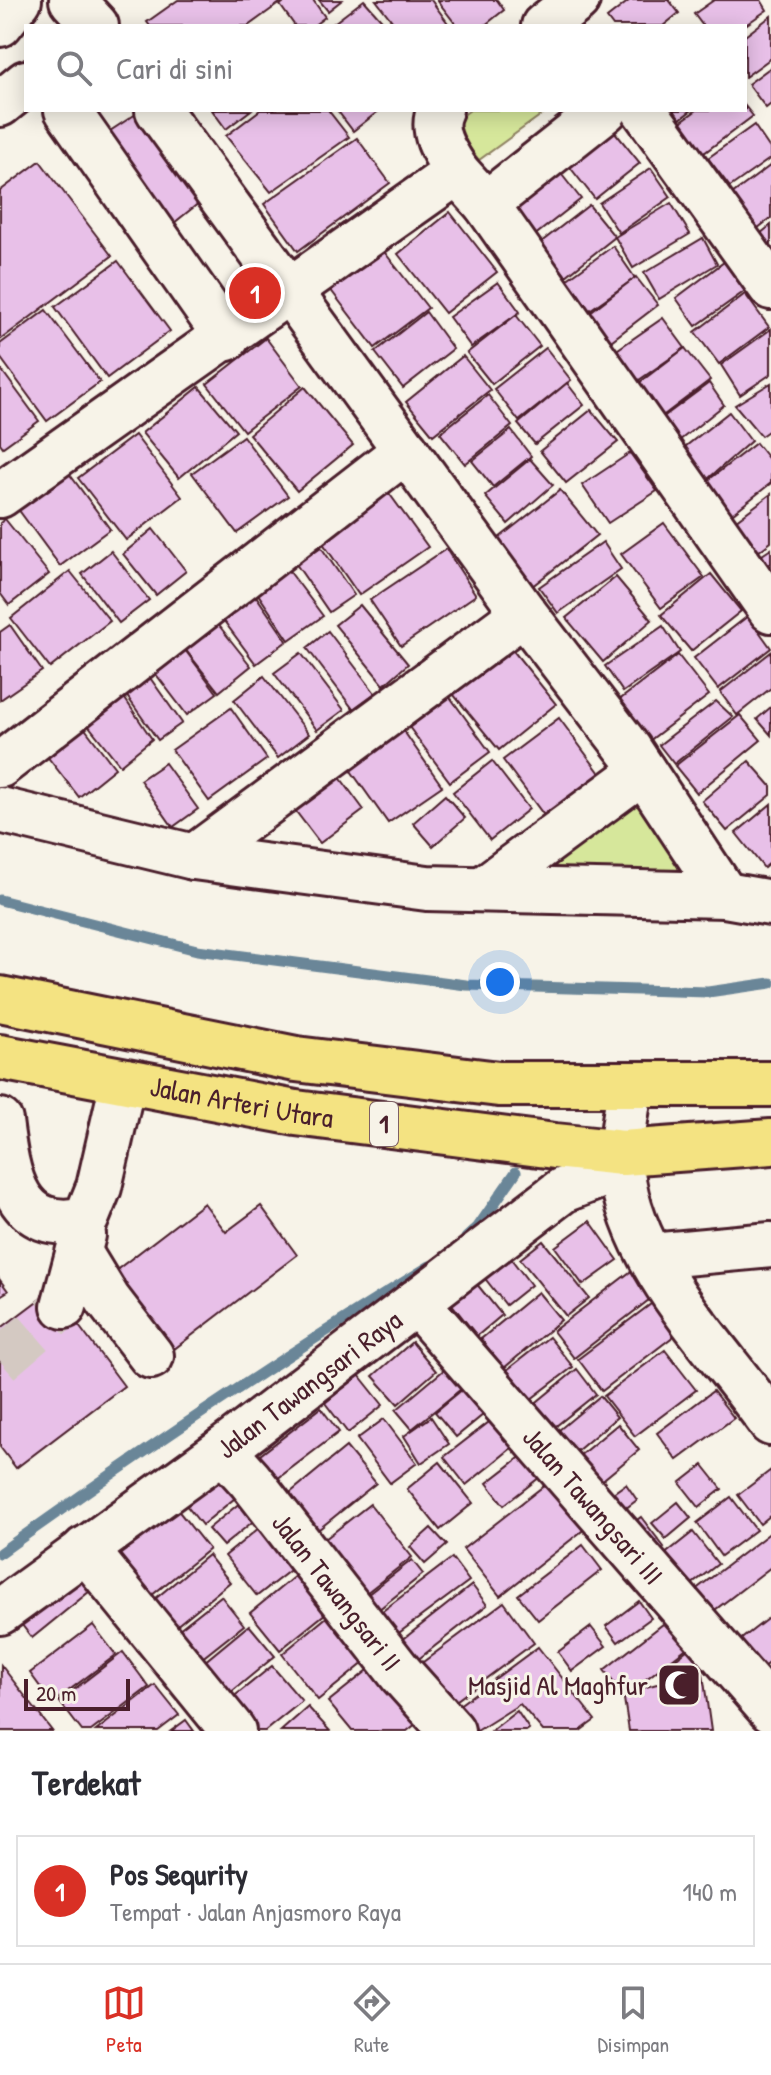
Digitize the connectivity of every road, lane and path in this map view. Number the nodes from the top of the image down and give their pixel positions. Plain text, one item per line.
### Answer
1 (19, 0) edge
2 (0, 24) edge
3 (24, 85) edge
4 (0, 104) edge
5 (68, 112) edge
6 (159, 112) edge
7 (439, 112) edge
8 (602, 112) edge
9 (645, 112) edge
10 (457, 172) junction
11 (486, 204) junction
12 (771, 287) edge
13 (289, 292) junction
14 (227, 338) junction
15 (406, 450) junction
16 (0, 495) edge
17 (771, 610) edge
18 (524, 613) junction
19 (7, 746) edge
20 (643, 771) junction
21 (0, 810) edge
22 (194, 857) junction
23 (483, 889) junction
24 (725, 895) junction
25 (771, 903) edge
26 (0, 999) edge
27 (0, 1057) edge
28 (123, 1082) junction
29 (771, 1084) edge
30 (630, 1086) junction
31 (0, 1121) edge
32 (771, 1142) edge
33 (622, 1160) junction
34 (83, 1236) junction
35 (771, 1245) edge
36 (651, 1256) junction
37 (416, 1302) junction
38 (64, 1306) tunnel mouth
39 (151, 1356) dead end
40 (771, 1423) edge
41 (223, 1450) junction
42 (85, 1549) junction
43 (0, 1612) edge
44 (771, 1710) edge
45 (233, 1731) edge
46 (452, 1731) edge

1 - 2 street
3 - 4 street
5 - 14 street
6 - 13 street
7 - 10 street
8 - 11 street
9 - 12 street
10 - 11 street
10 - 13 street
11 - 17 street
13 - 14 street
13 - 15 street
14 - 16 street
15 - 18 street
15 - 19 street
18 - 20 street
18 - 22 street
20 - 23 street
20 - 24 street
21 - 22 street
22 - 23 street
23 - 24 street
24 - 25 street
26 - 30 highway, Jalan Arteri Utara / 1
27 - 28 highway, Jalan Arteri Utara / 1
28 - 33 highway, Jalan Arteri Utara / 1
28 - 34 street
29 - 30 highway, Jalan Arteri Utara / 1
30 - 33 street
31 - 34 street
32 - 33 highway, Jalan Arteri Utara / 1
33 - 36 street
33 - 37 street, Jalan Tawangsari Raya
34 - 38 street
34 - 39 street
35 - 36 street
36 - 40 street
37 - 41 street, Jalan Tawangsari Raya
37 - 44 street, Jalan Tawangsari III
41 - 42 street, Jalan Tawangsari Raya
41 - 46 street, Jalan Tawangsari II
42 - 43 street, Jalan Tawangsari Raya
42 - 45 street

